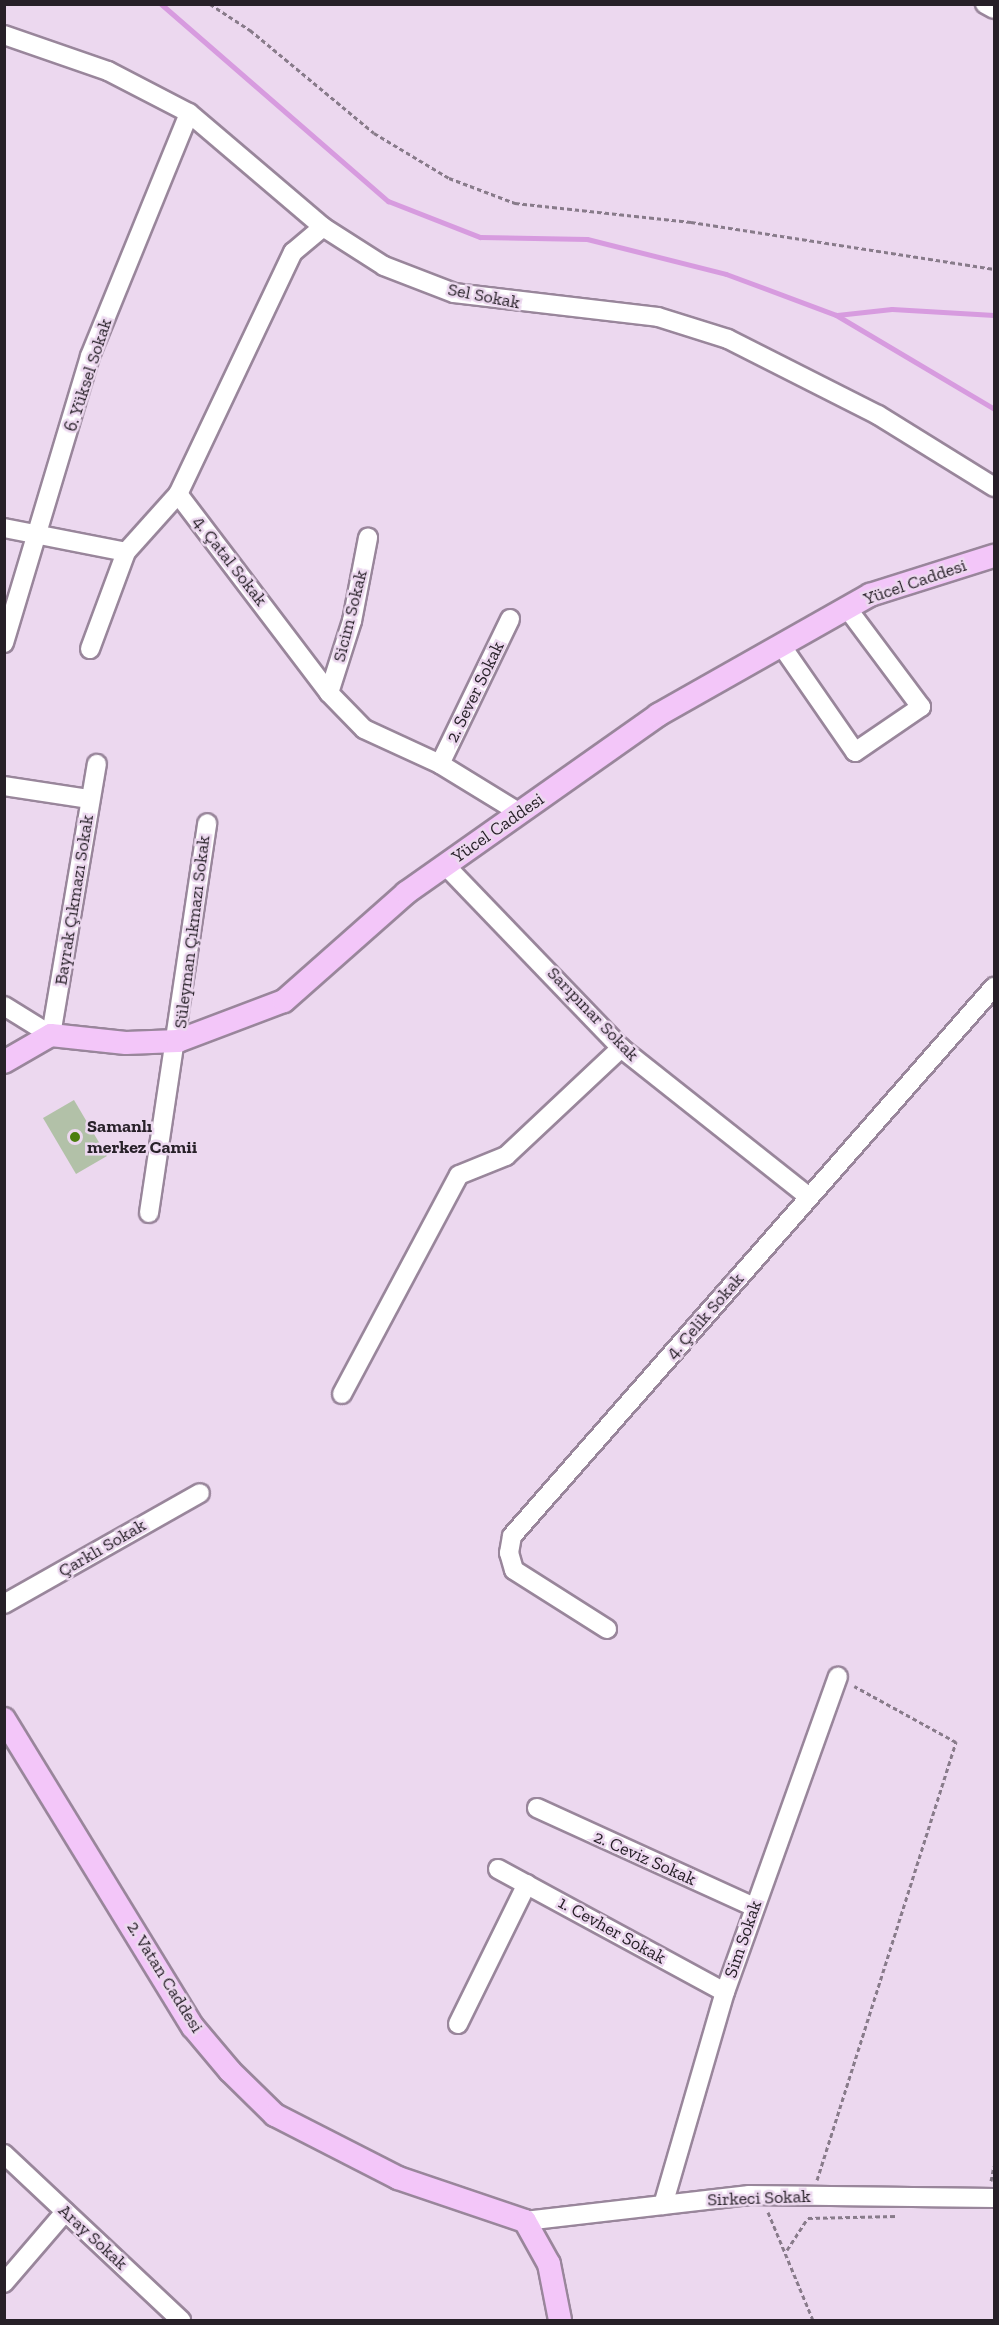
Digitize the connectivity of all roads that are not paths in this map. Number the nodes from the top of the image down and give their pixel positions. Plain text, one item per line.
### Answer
1 (985, 4) edge
2 (994, 9) edge
3 (4, 35) edge
4 (189, 113) junction
5 (322, 227) junction
6 (994, 487) edge
7 (178, 494) junction
8 (4, 528) edge
9 (368, 538) dead end
10 (39, 539) junction
11 (126, 552) junction
12 (994, 556) edge
13 (847, 608) junction
14 (510, 619) dead end
15 (4, 643) edge
16 (781, 645) junction
17 (90, 649) dead end
18 (329, 693) junction
19 (97, 764) dead end
20 (440, 764) junction
21 (4, 786) edge
22 (89, 799) junction
23 (520, 813) junction
24 (207, 823) dead end
25 (445, 865) junction
26 (994, 987) edge
27 (4, 1006) edge
28 (51, 1035) junction
29 (178, 1041) junction
30 (621, 1047) junction
31 (4, 1062) edge
32 (808, 1197) junction
33 (149, 1214) dead end
34 (342, 1394) dead end
35 (200, 1492) dead end
36 (4, 1604) edge
37 (607, 1629) dead end
38 (838, 1677) road end
39 (4, 1719) edge
40 (537, 1808) dead end
41 (498, 1869) dead end
42 (527, 1884) junction
43 (754, 1907) junction
44 (725, 1992) junction
45 (458, 2024) dead end
46 (4, 2154) edge
47 (994, 2198) edge
48 (663, 2205) junction
49 (65, 2212) junction
50 (525, 2221) junction
51 (4, 2283) edge
52 (181, 2320) edge
53 (560, 2320) edge

1 - 2 street
3 - 4 street, Sel Sokak
4 - 5 street, Sel Sokak
4 - 10 street, 6. Yüksel Sokak
5 - 6 street, Sel Sokak
5 - 7 street
7 - 11 street
7 - 18 street, 4. Çatal Sokak
8 - 10 street
9 - 18 street, Sicim Sokak
10 - 11 street
10 - 15 street, 6. Yüksel Sokak
11 - 17 street
12 - 13 main road, Yücel Caddesi
13 - 16 main road, Yücel Caddesi
13 - 16 street
14 - 20 street, 2. Sever Sokak
16 - 23 main road, Yücel Caddesi
18 - 20 street, 4. Çatal Sokak
19 - 22 street, Bayrak Çıkmazı Sokak
20 - 23 street, 4. Çatal Sokak
21 - 22 street
22 - 28 street, Bayrak Çıkmazı Sokak
23 - 25 main road, Yücel Caddesi
24 - 29 street, Süleyman Çıkmazı Sokak
25 - 29 main road, Yücel Caddesi
25 - 30 street, Sarıpınar Sokak
26 - 32 street, 4. Çelik Sokak
27 - 28 street
28 - 29 main road, Yücel Caddesi
28 - 31 main road
29 - 33 street, Süleyman Çıkmazı Sokak
30 - 32 street, Sarıpınar Sokak
30 - 34 street
32 - 37 street, 4. Çelik Sokak
35 - 36 street, Çarklı Sokak
38 - 43 street, Sim Sokak
39 - 50 main road, 2. Vatan Caddesi
40 - 43 street, 2. Ceviz Sokak
41 - 42 street, 1. Cevher Sokak
42 - 44 street, 1. Cevher Sokak
42 - 45 street
43 - 44 street, Sim Sokak
44 - 48 street, Sim Sokak
46 - 49 street, Aray Sokak
47 - 48 street, Sirkeci Sokak
48 - 50 street, Sirkeci Sokak
49 - 51 street
49 - 52 street, Aray Sokak
50 - 53 main road

